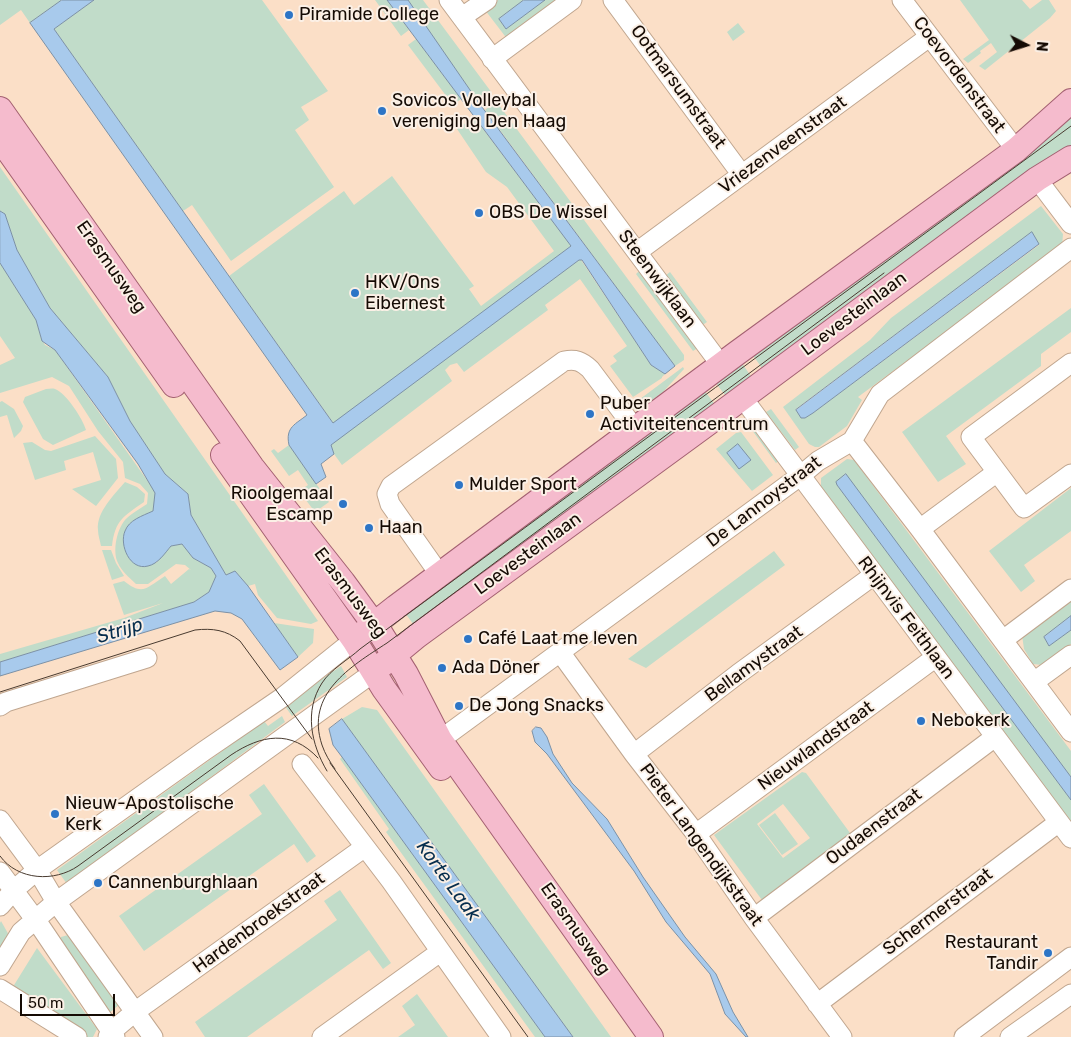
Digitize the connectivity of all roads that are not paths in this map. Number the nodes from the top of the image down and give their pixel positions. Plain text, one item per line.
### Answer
1 (449, 0) edge
2 (487, 0) edge
3 (572, 0) edge
4 (613, 0) edge
5 (902, 0) edge
6 (462, 17) junction
7 (929, 37) junction
8 (492, 59) junction
9 (1071, 101) edge
10 (0, 109) edge
11 (0, 139) edge
12 (1016, 150) junction
13 (1071, 158) edge
14 (742, 175) junction
15 (1037, 179) junction
16 (1071, 224) edge
17 (1071, 248) edge
18 (637, 252) junction
19 (1071, 363) edge
20 (721, 365) junction
21 (742, 397) junction
22 (635, 429) junction
23 (852, 441) junction
24 (997, 472) junction
25 (1071, 474) edge
26 (800, 476) junction
27 (920, 529) junction
28 (440, 575) junction
29 (874, 575) junction
30 (1071, 589) edge
31 (374, 625) junction
32 (354, 640) junction
33 (1003, 640) junction
34 (560, 652) junction
35 (1071, 654) edge
36 (395, 656) junction
37 (936, 657) junction
38 (147, 658) dead end
39 (374, 672) junction
40 (1034, 682) junction
41 (0, 706) edge
42 (1071, 732) edge
43 (995, 737) junction
44 (440, 740) junction
45 (634, 754) junction
46 (302, 764) dead end
47 (0, 820) edge
48 (1059, 822) junction
49 (696, 834) junction
50 (1071, 838) edge
51 (20, 847) junction
52 (365, 847) junction
53 (0, 862) edge
54 (37, 870) junction
55 (0, 872) edge
56 (14, 890) junction
57 (56, 902) junction
58 (0, 906) edge
59 (754, 918) junction
60 (35, 919) junction
61 (75, 927) junction
62 (51, 945) junction
63 (440, 952) junction
64 (1071, 957) edge
65 (0, 966) edge
66 (0, 989) edge
67 (1071, 994) edge
68 (817, 1004) junction
69 (136, 1012) junction
70 (111, 1035) edge
71 (77, 1037) edge
72 (153, 1037) edge
73 (322, 1037) edge
74 (501, 1037) edge
75 (632, 1037) edge
76 (652, 1037) edge
77 (842, 1037) edge
78 (964, 1037) edge
79 (1010, 1037) edge

1 - 6 street, Steenwijklaan
2 - 6 street
3 - 8 street
4 - 14 street, Ootmarsumstraat
5 - 7 street, Coevordenstraat
6 - 8 street, Steenwijklaan
7 - 12 street, Coevordenstraat
7 - 14 street, Vriezenveenstraat
8 - 18 street, Steenwijklaan
9 - 12 main road, Loevesteinlaan
10 - 31 main road, Erasmusweg
11 - 32 main road, Erasmusweg
12 - 20 main road, Loevesteinlaan
13 - 15 main road, Loevesteinlaan
14 - 18 street, Vriezenveenstraat
15 - 16 street
15 - 21 main road, Loevesteinlaan
17 - 23 street
18 - 20 street, Steenwijklaan
19 - 24 street
20 - 22 main road, Loevesteinlaan
21 - 26 street, Rhijnvis Feithlaan
21 - 36 main road, Loevesteinlaan
22 - 28 main road, Loevesteinlaan
22 - 28 street
23 - 26 street, De Lannoystraat
23 - 27 street
24 - 25 street
24 - 27 street
26 - 29 street, Rhijnvis Feithlaan
26 - 34 street, De Lannoystraat
27 - 33 street
28 - 31 main road, Loevesteinlaan
29 - 37 street, Rhijnvis Feithlaan
29 - 45 street, Bellamystraat
30 - 33 street
31 - 32 main road, Loevesteinlaan
31 - 36 main road, Erasmusweg
32 - 39 main road, Erasmusweg
32 - 54 street, Loevesteinlaan
33 - 40 street
34 - 44 street, De Lannoystraat
34 - 45 street, Pieter Langendijkstraat
35 - 40 street
36 - 39 main road, Loevesteinlaan
36 - 44 main road, Erasmusweg
37 - 43 street, Rhijnvis Feithlaan
37 - 49 street, Nieuwlandstraat
38 - 41 street
39 - 57 street, Loevesteinlaan
39 - 75 main road, Erasmusweg
40 - 42 street
43 - 48 street, Rhijnvis Feithlaan
43 - 59 street, Oudaenstraat
44 - 76 main road, Erasmusweg
45 - 49 street, Pieter Langendijkstraat
46 - 52 street
47 - 51 street
48 - 50 street, Rhijnvis Feithlaan
48 - 68 street, Schermerstraat
49 - 59 street, Pieter Langendijkstraat
51 - 53 street
51 - 54 street
52 - 63 street
52 - 69 street, Hardenbroekstraat
54 - 56 street, Loevesteinlaan
54 - 57 street
55 - 56 street
56 - 58 street, Loevesteinlaan
56 - 60 street
57 - 60 street, Loevesteinlaan
57 - 61 street
59 - 68 street, Pieter Langendijkstraat
60 - 62 street
60 - 65 street, Loevesteinlaan
61 - 62 street
61 - 69 street
62 - 70 street
63 - 73 street
63 - 74 street
64 - 78 street
66 - 71 street
67 - 79 street
68 - 77 street, Pieter Langendijkstraat
69 - 70 street, Hardenbroekstraat
69 - 72 street

